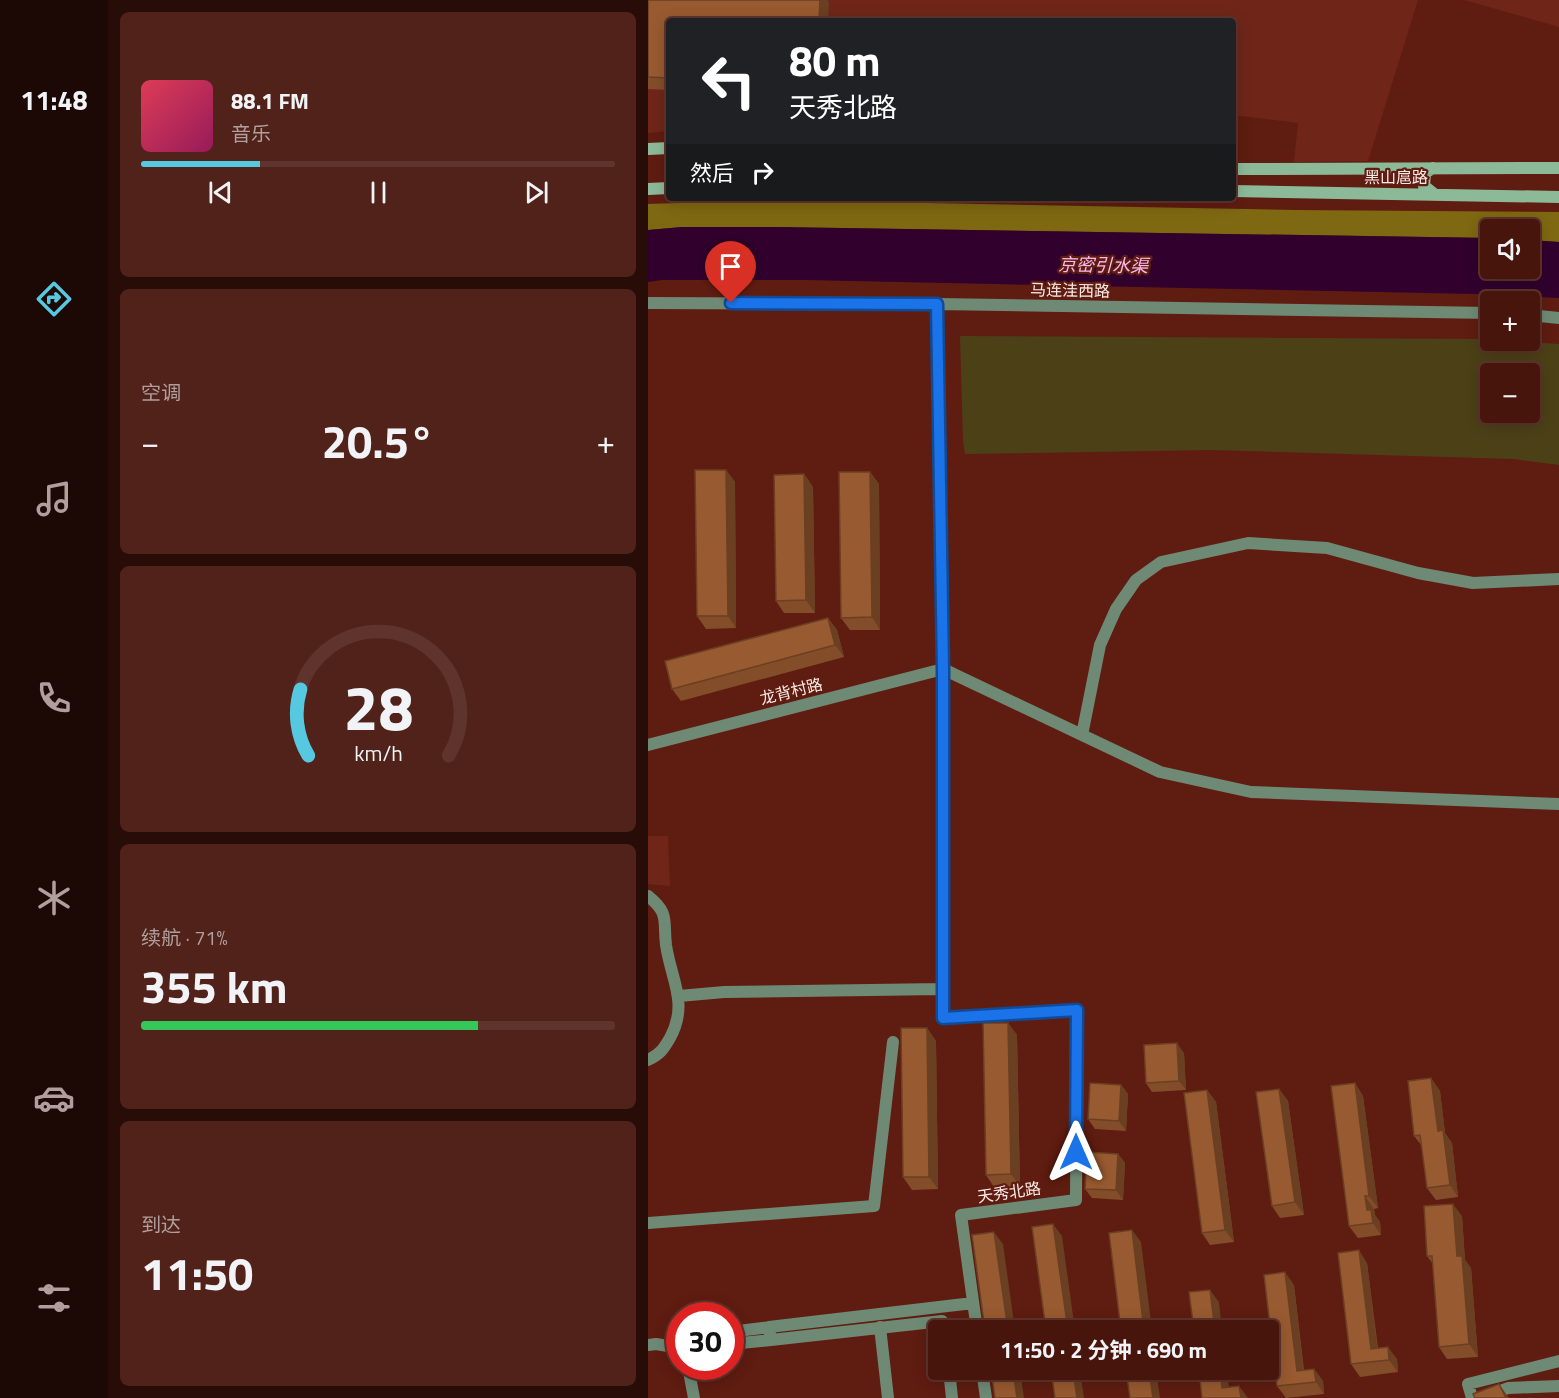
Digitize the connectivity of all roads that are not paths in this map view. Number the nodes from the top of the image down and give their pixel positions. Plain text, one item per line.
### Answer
1 (666, 148) edge
2 (648, 149) edge
3 (1433, 168) junction
4 (1559, 168) edge
5 (1236, 169) edge
6 (666, 188) edge
7 (648, 189) edge
8 (1236, 191) edge
9 (1434, 194) junction
10 (1559, 197) edge
11 (648, 303) edge
12 (937, 304) junction
13 (1480, 313) edge
14 (1540, 316) edge
15 (1559, 318) edge
16 (1559, 579) edge
17 (943, 669) junction
18 (1082, 735) junction
19 (648, 745) edge
20 (1559, 804) edge
21 (648, 896) edge
22 (942, 989) junction
23 (679, 996) junction
24 (893, 1042) dead end
25 (648, 1060) edge
26 (648, 1223) edge
27 (973, 1303) junction
28 (976, 1320) edge
29 (928, 1322) edge
30 (770, 1327) junction
31 (880, 1327) junction
32 (744, 1330) edge
33 (771, 1340) junction
34 (744, 1343) edge
35 (648, 1345) edge
36 (666, 1347) edge
37 (1559, 1361) edge
38 (691, 1380) edge
39 (950, 1380) edge
40 (983, 1380) edge
41 (1559, 1386) edge
42 (694, 1398) edge
43 (888, 1398) edge
44 (952, 1398) edge
45 (986, 1398) edge
46 (1472, 1398) edge
47 (1482, 1398) edge

1 - 2 main road
3 - 4 main road, 黑山扈路
3 - 5 main road, 黑山扈路
3 - 9 main road
6 - 7 main road
8 - 9 main road, 黑山扈路
9 - 10 main road, 黑山扈路
11 - 12 street, 马连洼西路
12 - 13 street, 马连洼西路
12 - 17 street, 天秀北路
14 - 15 street
16 - 18 street
17 - 18 street
17 - 19 street, 龙背村路
17 - 22 street, 天秀北路
18 - 20 street
21 - 23 street
22 - 23 street
22 - 27 street, 天秀北路
23 - 25 street
24 - 26 street
27 - 28 street, 天秀北路
27 - 30 street
29 - 31 street
30 - 32 street
30 - 33 street
31 - 33 street
31 - 43 street
33 - 34 street
35 - 36 street
37 - 46 street
38 - 42 street
39 - 44 street
40 - 45 street
41 - 47 street

